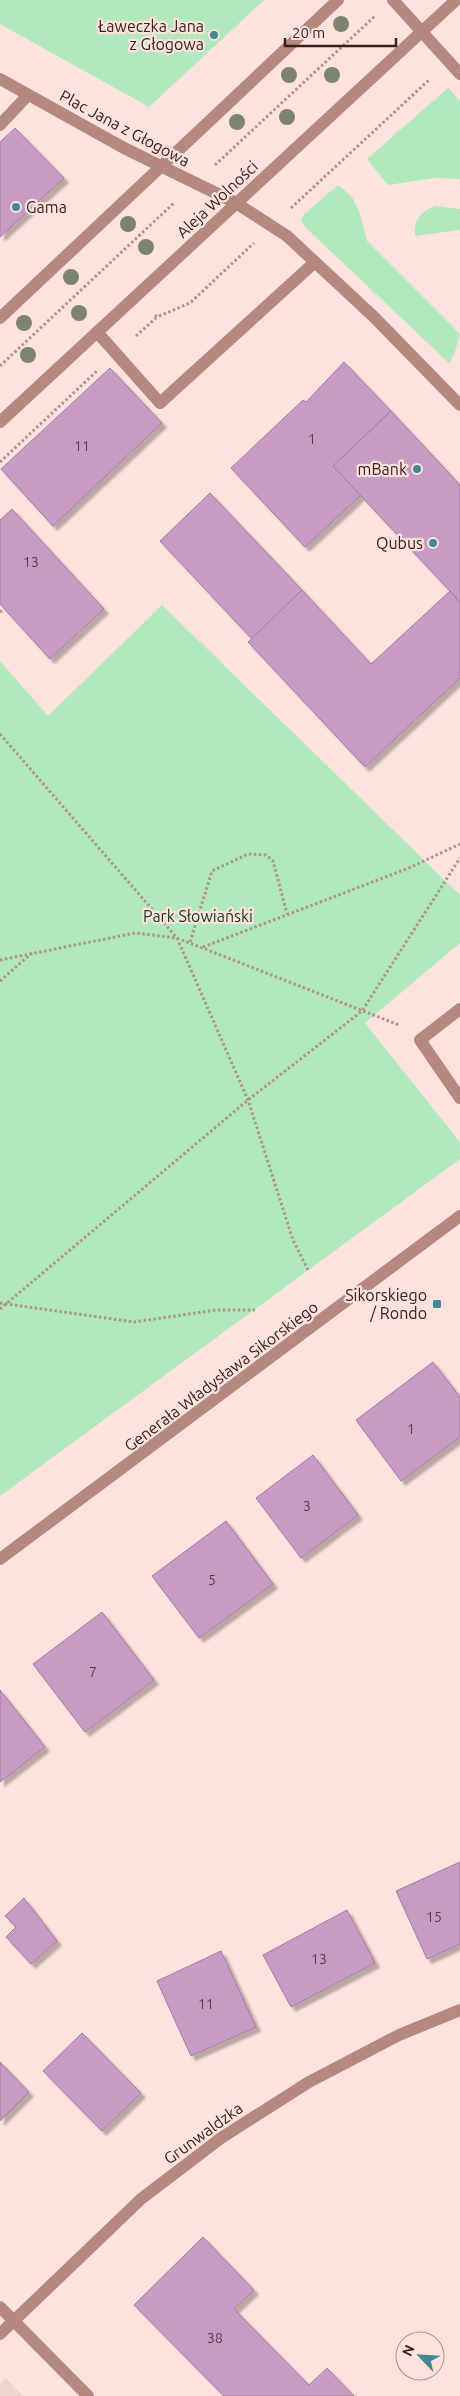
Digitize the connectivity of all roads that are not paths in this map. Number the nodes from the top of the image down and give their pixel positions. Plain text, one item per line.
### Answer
1 (338, 0) edge
2 (393, 0) edge
3 (456, 0) edge
4 (422, 33) junction
5 (460, 74) edge
6 (0, 79) edge
7 (28, 95) junction
8 (0, 125) edge
9 (160, 167) junction
10 (236, 203) junction
11 (315, 262) junction
12 (0, 318) edge
13 (97, 332) junction
14 (460, 405) edge
15 (0, 422) edge
16 (460, 1009) edge
17 (460, 1098) edge
18 (460, 1216) edge
19 (0, 1559) edge
20 (460, 2010) edge
21 (0, 2307) edge
22 (13, 2321) junction
23 (0, 2334) edge
24 (88, 2396) edge

1 - 9 street
2 - 4 street
3 - 4 street, Aleja Wolności
4 - 5 street
4 - 10 street, Aleja Wolności
6 - 7 street, Plac Jana z Głogowa
7 - 8 street
7 - 9 street, Plac Jana z Głogowa
9 - 10 street, Plac Jana z Głogowa
9 - 12 street
10 - 11 street, Plac Jana z Głogowa
10 - 13 street, Aleja Wolności
11 - 13 street
11 - 14 street, Plac Jana z Głogowa
13 - 15 street, Aleja Wolności
16 - 17 street
18 - 19 street, Generała Władysława Sikorskiego
20 - 22 street, Grunwaldzka
21 - 22 street
22 - 23 street, Grunwaldzka
22 - 24 street

